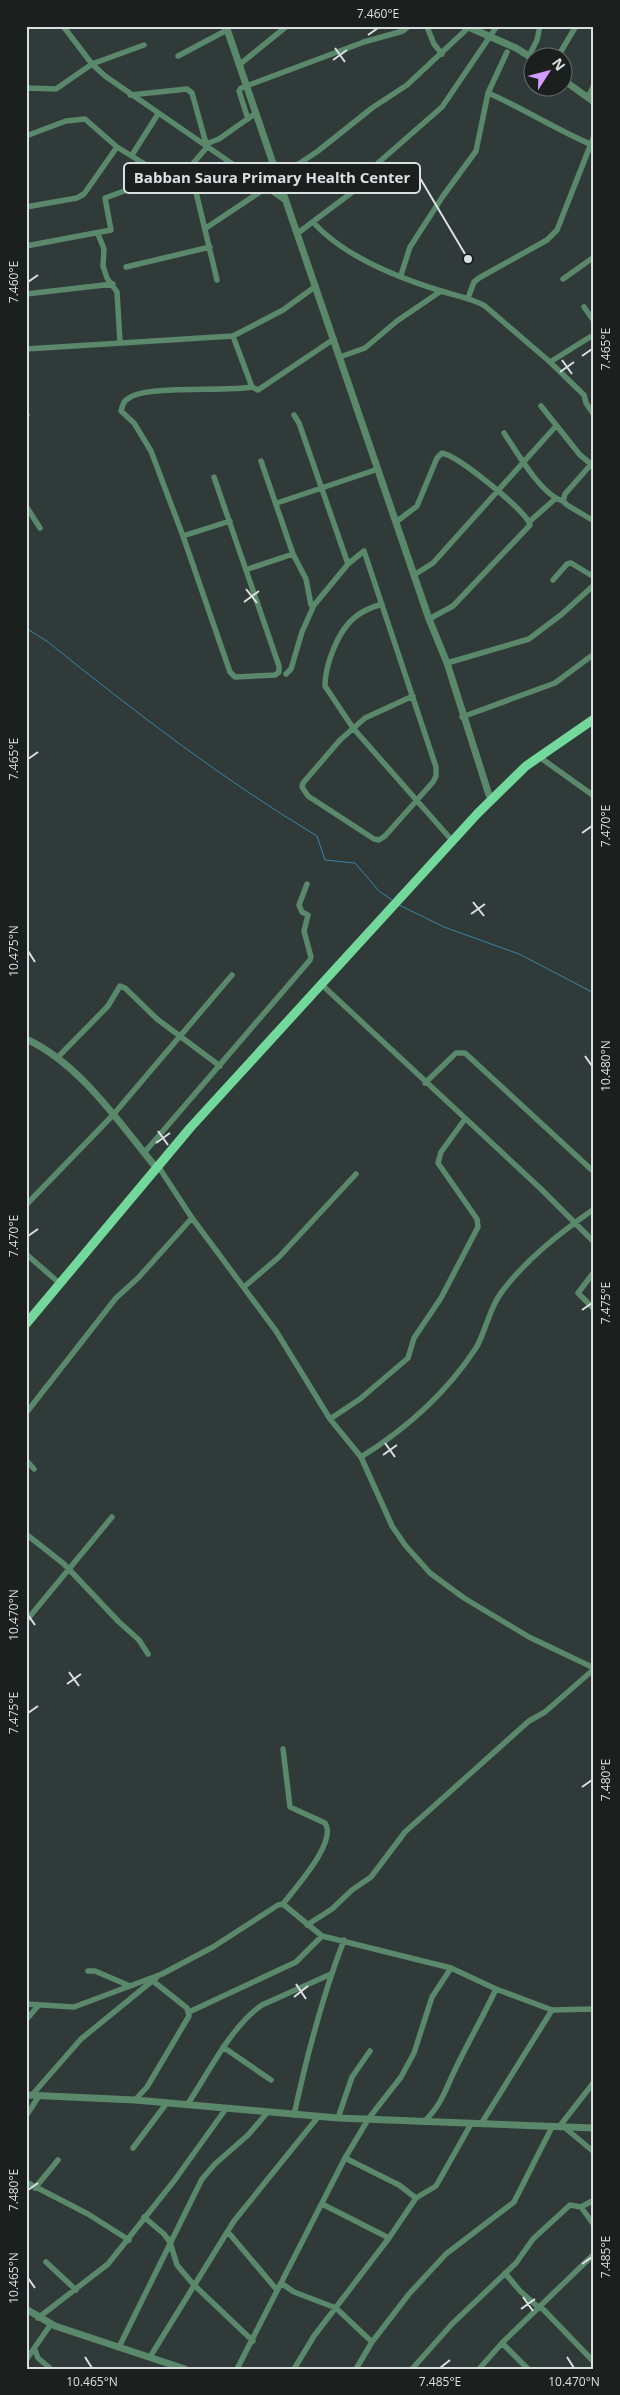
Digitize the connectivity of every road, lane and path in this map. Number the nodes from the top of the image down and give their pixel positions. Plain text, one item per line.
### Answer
1 (63, 26) edge
2 (287, 26) edge
3 (409, 26) edge
4 (497, 26) edge
5 (540, 26) edge
6 (576, 26) edge
7 (427, 27) edge
8 (468, 27) edge
9 (226, 28) edge
10 (489, 37) junction
11 (144, 45) dead end
12 (534, 48) edge
13 (563, 48) edge
14 (506, 52) dead end
15 (522, 53) edge
16 (442, 54) junction
17 (178, 56) dead end
18 (92, 64) junction
19 (239, 65) junction
20 (594, 85) edge
21 (246, 86) junction
22 (572, 86) edge
23 (26, 88) edge
24 (488, 93) junction
25 (130, 95) junction
26 (588, 97) junction
27 (594, 102) edge
28 (256, 113) junction
29 (158, 114) junction
30 (248, 119) junction
31 (26, 136) edge
32 (594, 136) edge
33 (590, 144) junction
34 (207, 145) junction
35 (117, 147) junction
36 (132, 155) junction
37 (190, 167) junction
38 (164, 176) junction
39 (279, 176) junction
40 (266, 188) junction
41 (288, 202) junction
42 (26, 207) edge
43 (313, 222) junction
44 (206, 228) junction
45 (298, 233) junction
46 (98, 234) junction
47 (26, 246) edge
48 (210, 247) junction
49 (594, 257) edge
50 (126, 267) dead end
51 (400, 275) junction
52 (563, 279) dead end
53 (217, 280) dead end
54 (113, 284) junction
55 (316, 286) junction
56 (441, 291) junction
57 (26, 294) edge
58 (468, 298) junction
59 (584, 307) dead end
60 (594, 321) edge
61 (233, 336) junction
62 (590, 337) dead end
63 (334, 338) junction
64 (120, 342) junction
65 (26, 349) edge
66 (340, 357) junction
67 (550, 362) junction
68 (252, 387) junction
69 (541, 406) dead end
70 (294, 415) dead end
71 (594, 415) edge
72 (556, 426) junction
73 (504, 433) dead end
74 (261, 461) dead end
75 (523, 461) junction
76 (592, 463) edge
77 (378, 469) junction
78 (214, 477) dead end
79 (322, 488) junction
80 (497, 492) junction
81 (555, 498) junction
82 (563, 500) junction
83 (277, 503) junction
84 (26, 506) edge
85 (230, 521) junction
86 (594, 521) edge
87 (396, 522) junction
88 (529, 522) junction
89 (40, 528) dead end
90 (183, 536) junction
91 (293, 554) junction
92 (348, 564) junction
93 (248, 570) junction
94 (414, 575) junction
95 (594, 577) edge
96 (553, 580) dead end
97 (594, 585) edge
98 (382, 604) junction
99 (314, 605) junction
100 (429, 619) junction
101 (594, 654) edge
102 (447, 663) junction
103 (286, 674) dead end
104 (412, 696) junction
105 (594, 714) edge
106 (462, 716) junction
107 (594, 719) edge
108 (353, 728) junction
109 (538, 756) junction
110 (489, 795) junction
111 (594, 796) edge
112 (416, 800) junction
113 (449, 836) junction
114 (307, 884) dead end
115 (232, 975) dead end
116 (321, 984) junction
117 (180, 1036) junction
118 (26, 1039) edge
119 (58, 1057) junction
120 (220, 1066) junction
121 (425, 1082) junction
122 (114, 1115) junction
123 (465, 1119) junction
124 (144, 1153) junction
125 (156, 1165) junction
126 (594, 1172) edge
127 (356, 1174) dead end
128 (26, 1205) edge
129 (594, 1208) edge
130 (192, 1218) junction
131 (574, 1223) junction
132 (594, 1242) edge
133 (26, 1254) edge
134 (594, 1272) edge
135 (57, 1281) junction
136 (244, 1287) junction
137 (43, 1301) junction
138 (594, 1309) edge
139 (26, 1318) edge
140 (26, 1324) edge
141 (26, 1413) edge
142 (330, 1419) junction
143 (361, 1458) junction
144 (26, 1460) edge
145 (34, 1468) dead end
146 (112, 1518) dead end
147 (28, 1539) edge
148 (71, 1570) junction
149 (26, 1621) edge
150 (148, 1654) dead end
151 (594, 1668) edge
152 (283, 1749) dead end
153 (283, 1904) junction
154 (307, 1925) junction
155 (322, 1936) junction
156 (344, 1940) junction
157 (451, 1968) junction
158 (88, 1971) dead end
159 (162, 1974) junction
160 (331, 1974) junction
161 (153, 1980) junction
162 (130, 1986) junction
163 (496, 1988) junction
164 (26, 2004) edge
165 (38, 2006) junction
166 (552, 2010) junction
167 (590, 2010) edge
168 (189, 2012) junction
169 (594, 2015) edge
170 (26, 2020) edge
171 (224, 2047) junction
172 (370, 2051) dead end
173 (271, 2080) dead end
174 (594, 2082) edge
175 (32, 2095) edge
176 (135, 2100) junction
177 (166, 2104) junction
178 (187, 2105) junction
179 (225, 2110) junction
180 (267, 2113) junction
181 (294, 2115) junction
182 (26, 2116) edge
183 (318, 2117) junction
184 (338, 2118) junction
185 (369, 2118) junction
186 (425, 2121) junction
187 (471, 2124) junction
188 (481, 2124) junction
189 (559, 2127) junction
190 (594, 2128) edge
191 (132, 2148) dead end
192 (594, 2152) edge
193 (345, 2158) junction
194 (58, 2160) dead end
195 (26, 2182) edge
196 (35, 2188) junction
197 (416, 2198) junction
198 (594, 2200) edge
199 (322, 2204) junction
200 (92, 2206) dead end
201 (581, 2206) junction
202 (88, 2214) junction
203 (144, 2218) junction
204 (594, 2225) edge
205 (228, 2232) junction
206 (389, 2238) junction
207 (129, 2240) junction
208 (170, 2242) junction
209 (594, 2254) edge
210 (46, 2262) dead end
211 (505, 2273) junction
212 (281, 2283) junction
213 (193, 2284) junction
214 (76, 2290) junction
215 (277, 2290) junction
216 (539, 2306) junction
217 (336, 2308) junction
218 (26, 2309) edge
219 (38, 2318) junction
220 (51, 2324) junction
221 (253, 2341) junction
222 (372, 2342) junction
223 (502, 2343) junction
224 (119, 2347) junction
225 (35, 2350) junction
226 (150, 2357) junction
227 (26, 2360) edge
228 (594, 2362) edge
229 (51, 2369) edge
230 (185, 2369) edge
231 (237, 2369) edge
232 (294, 2369) edge
233 (356, 2369) edge
234 (412, 2369) edge
235 (479, 2369) edge
236 (528, 2369) edge

1 - 18 street
2 - 19 street
3 - 21 street
4 - 10 street
5 - 12 street
6 - 13 street
7 - 16 street
8 - 10 street
8 - 16 street
9 - 17 street
9 - 19 street
10 - 15 street
10 - 43 street
11 - 18 street
14 - 24 street
16 - 39 street
18 - 23 street
18 - 25 street
19 - 21 street
20 - 26 street
21 - 28 street
21 - 30 street
22 - 26 street
24 - 33 street
24 - 51 street
25 - 29 street
25 - 34 street
26 - 27 street
28 - 30 street
28 - 39 street
29 - 34 street
29 - 36 street
30 - 34 street
31 - 35 street
32 - 33 street
33 - 58 street
34 - 37 street
34 - 40 street
35 - 36 street
35 - 42 street
36 - 38 street
37 - 38 street
37 - 44 street
38 - 46 street
39 - 41 street
40 - 41 street
40 - 44 street
41 - 45 street
43 - 45 street
43 - 51 street
44 - 48 street
45 - 55 street
46 - 47 street
46 - 54 street
48 - 50 street
48 - 53 street
49 - 52 street
51 - 56 street
54 - 57 street
54 - 64 street
55 - 61 street
55 - 63 street
56 - 58 street
56 - 66 street
58 - 67 street
59 - 60 street
61 - 64 street
61 - 68 street
62 - 67 street
63 - 66 street
63 - 68 street
64 - 65 street
66 - 77 street
67 - 71 street
68 - 90 street
69 - 72 street
70 - 79 street
72 - 75 street
72 - 76 street
73 - 75 street
74 - 83 street
75 - 80 street
75 - 81 street
76 - 82 street
77 - 79 street
77 - 87 street
78 - 85 street
79 - 83 street
79 - 92 street
80 - 87 street
80 - 88 street
80 - 94 street
81 - 82 street
81 - 88 street
82 - 86 street
83 - 91 street
84 - 89 street
85 - 90 street
85 - 93 street
87 - 94 street
88 - 100 street
90 - 93 street
91 - 93 street
91 - 99 street
92 - 98 street
92 - 99 street
94 - 100 street
95 - 96 street
97 - 102 street
98 - 104 street
98 - 108 street
99 - 103 street
100 - 102 street
101 - 106 street
102 - 106 street
104 - 108 street
104 - 112 street
105 - 110 main road
106 - 110 street
107 - 109 main road
108 - 112 street
108 - 112 street
109 - 111 street
109 - 116 main road
110 - 113 main road
112 - 113 street
113 - 125 main road
114 - 120 street
115 - 117 street
116 - 121 street
116 - 125 main road
117 - 119 street
117 - 120 street
117 - 122 street
118 - 119 street
119 - 122 street
120 - 124 street
121 - 123 street
121 - 126 street
122 - 124 street
122 - 128 street
123 - 131 street
123 - 142 street
124 - 125 street
125 - 130 street
125 - 135 main road
125 - 137 main road
127 - 136 street
129 - 131 street
130 - 136 street
130 - 141 street
131 - 132 street
131 - 143 street
133 - 135 street
134 - 138 street
135 - 137 main road
136 - 142 street
137 - 139 main road
137 - 140 main road
142 - 143 street
143 - 151 street
144 - 145 street
146 - 148 street
147 - 148 street
148 - 149 street
148 - 150 street
151 - 154 street
152 - 153 street
153 - 154 street
153 - 159 street
154 - 155 street
155 - 156 street
155 - 168 street
156 - 157 street
156 - 160 street
157 - 163 street
157 - 185 street
158 - 162 street
159 - 161 street
159 - 162 street
160 - 171 street
160 - 181 street
161 - 168 street
161 - 175 street
162 - 165 street
163 - 166 street
163 - 186 street
164 - 165 street
165 - 170 street
166 - 167 street
166 - 188 street
167 - 169 street
168 - 176 street
171 - 173 street
171 - 178 street
172 - 184 street
174 - 189 street
175 - 176 street
175 - 182 street
176 - 177 street
177 - 178 street
177 - 191 street
178 - 179 street
179 - 180 street
179 - 203 street
180 - 181 street
180 - 208 street
181 - 183 street
183 - 184 street
183 - 205 street
184 - 185 street
185 - 186 street
185 - 193 street
186 - 187 street
187 - 188 street
187 - 197 street
188 - 189 street
189 - 190 street
189 - 192 street
189 - 222 street
193 - 197 street
193 - 199 street
194 - 196 street
195 - 196 street
196 - 202 street
197 - 206 street
198 - 201 street
199 - 206 street
199 - 212 street
200 - 202 street
201 - 204 street
201 - 211 street
202 - 207 street
203 - 207 street
203 - 208 street
205 - 213 street
205 - 215 street
206 - 217 street
207 - 214 street
208 - 213 street
208 - 224 street
209 - 216 street
210 - 214 street
211 - 216 street
211 - 234 street
212 - 215 street
212 - 217 street
213 - 221 street
213 - 226 street
214 - 219 street
215 - 221 street
216 - 223 street
216 - 228 street
217 - 222 street
217 - 232 street
218 - 219 street
219 - 220 street
220 - 224 street
220 - 225 street
221 - 231 street
222 - 233 street
223 - 235 street
223 - 236 street
224 - 226 street
225 - 227 street
225 - 229 street
226 - 230 street

